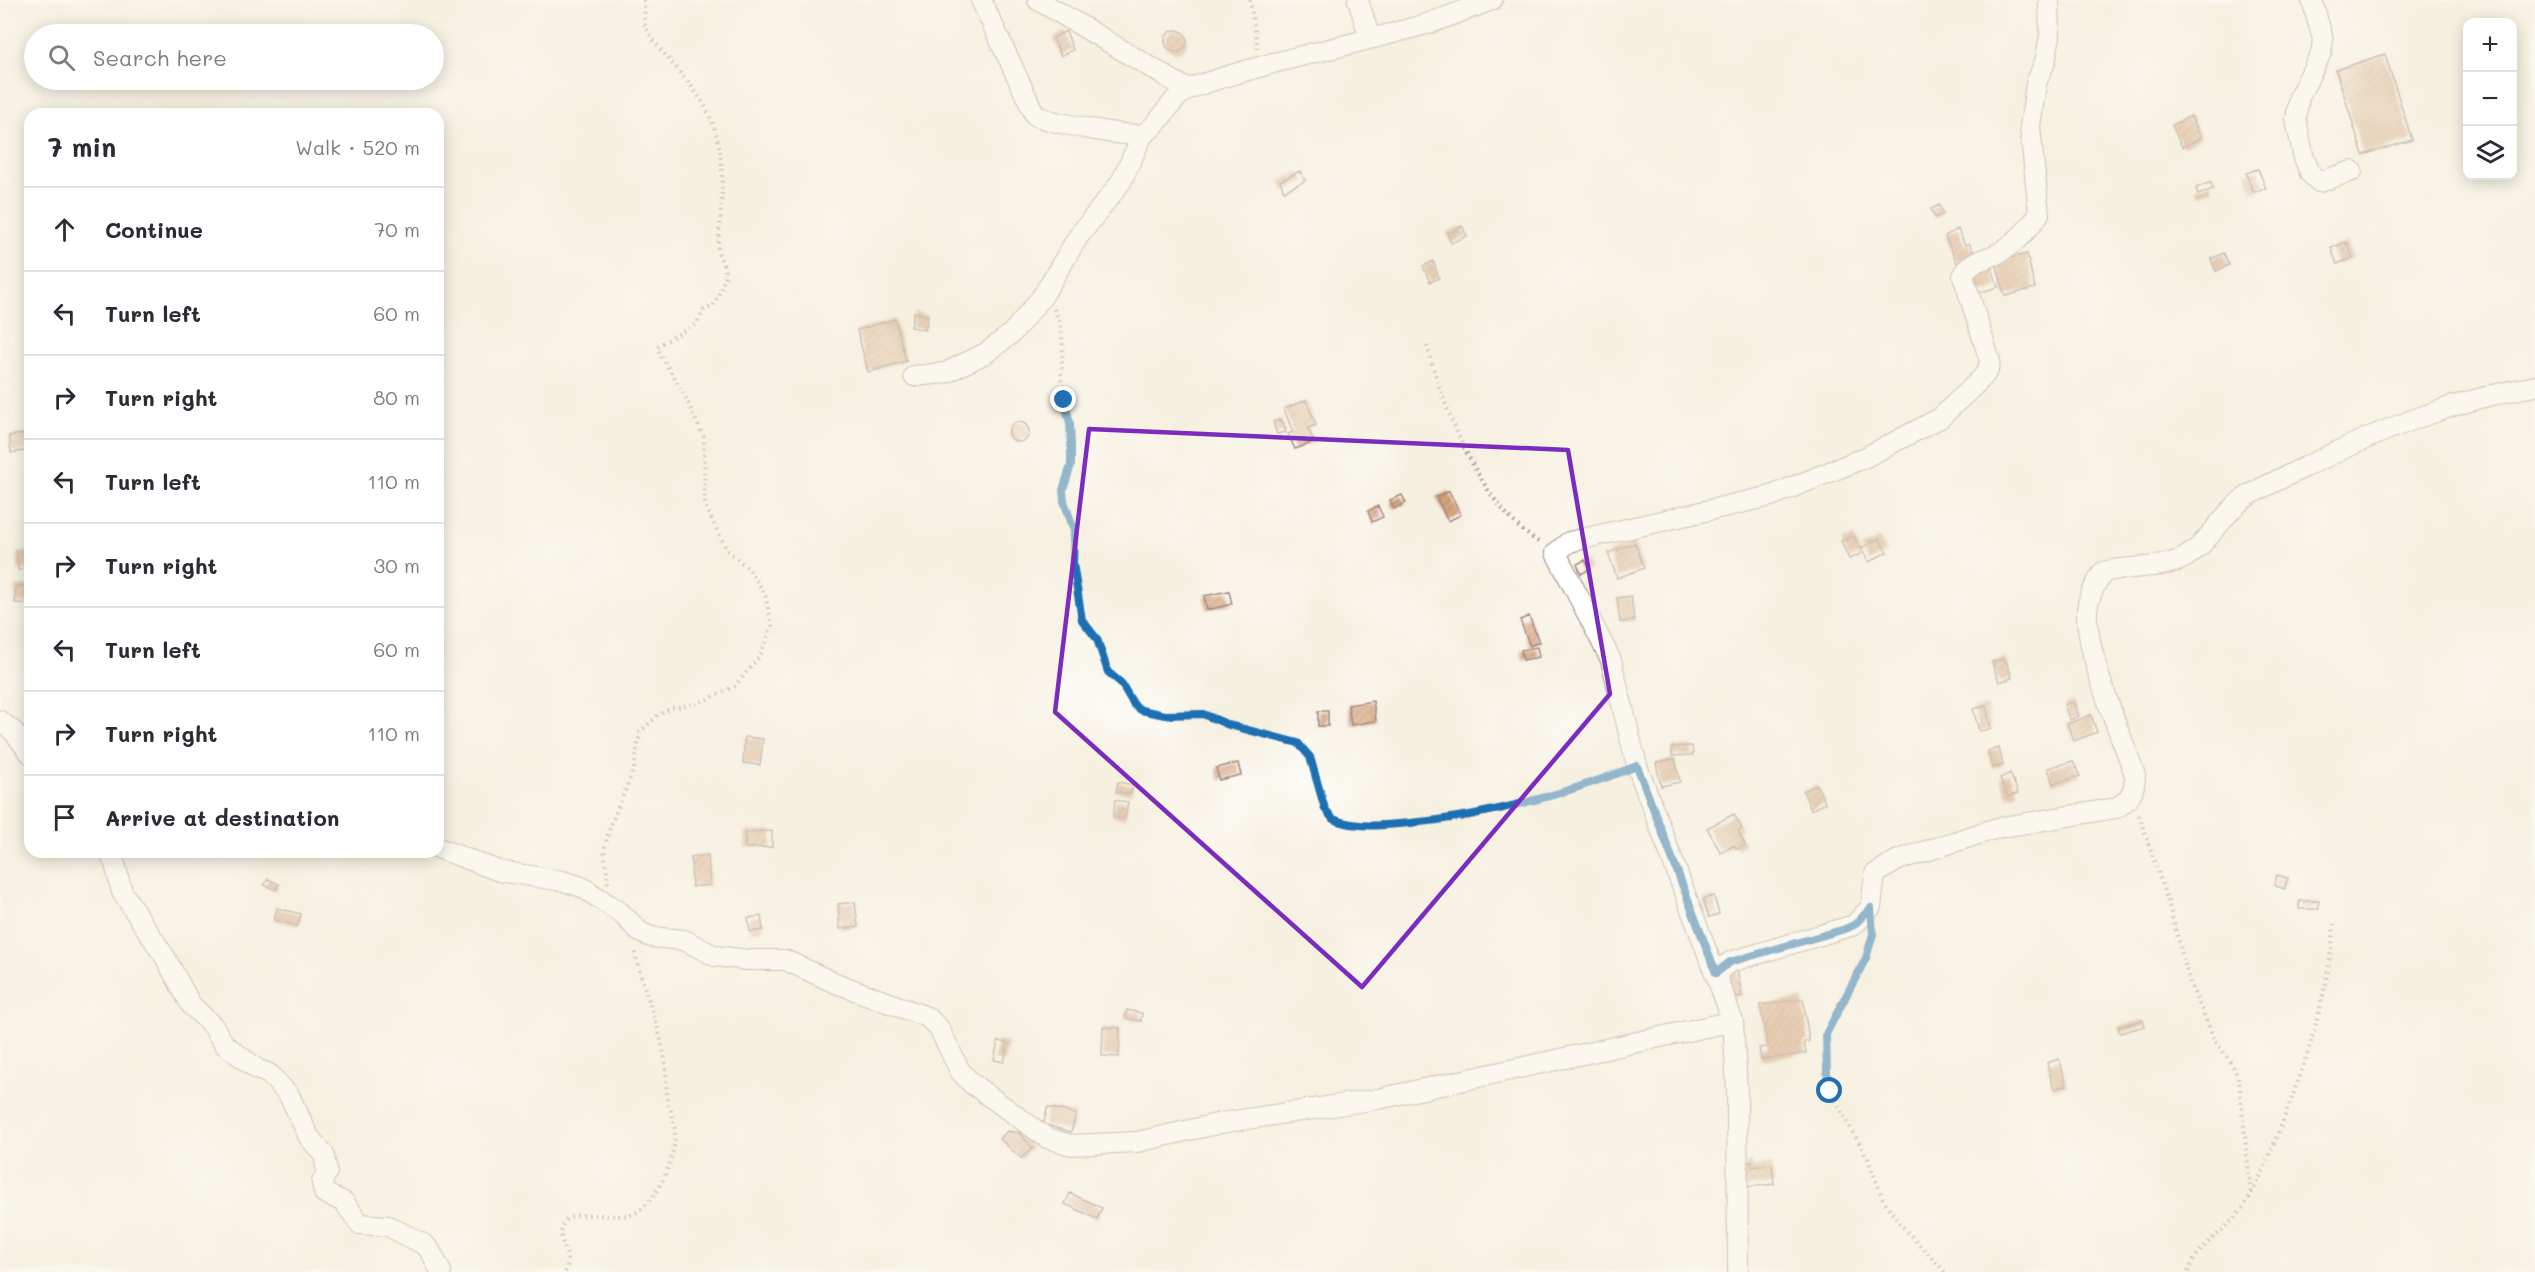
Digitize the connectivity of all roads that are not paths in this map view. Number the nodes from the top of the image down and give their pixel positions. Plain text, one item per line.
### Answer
1 (981, 0) edge
2 (1038, 0) edge
3 (1358, 0) edge
4 (1492, 0) edge
5 (2049, 0) edge
6 (2312, 0) edge
7 (1370, 39) junction
8 (1187, 89) junction
9 (1143, 134) junction
10 (2352, 171) dead end
11 (914, 376) dead end
12 (2535, 386) edge
13 (0, 721) edge
14 (24, 745) edge
15 (444, 850) edge
16 (112, 858) edge
17 (1716, 973) junction
18 (1733, 1021) junction
19 (441, 1272) edge
20 (1738, 1272) edge

1 - 9 street
2 - 8 street
3 - 7 street
4 - 7 street
5 - 17 street
6 - 10 street
7 - 8 street
8 - 9 street
9 - 11 street
12 - 17 street
13 - 14 street
15 - 18 street
16 - 19 street
17 - 18 street
18 - 20 street

